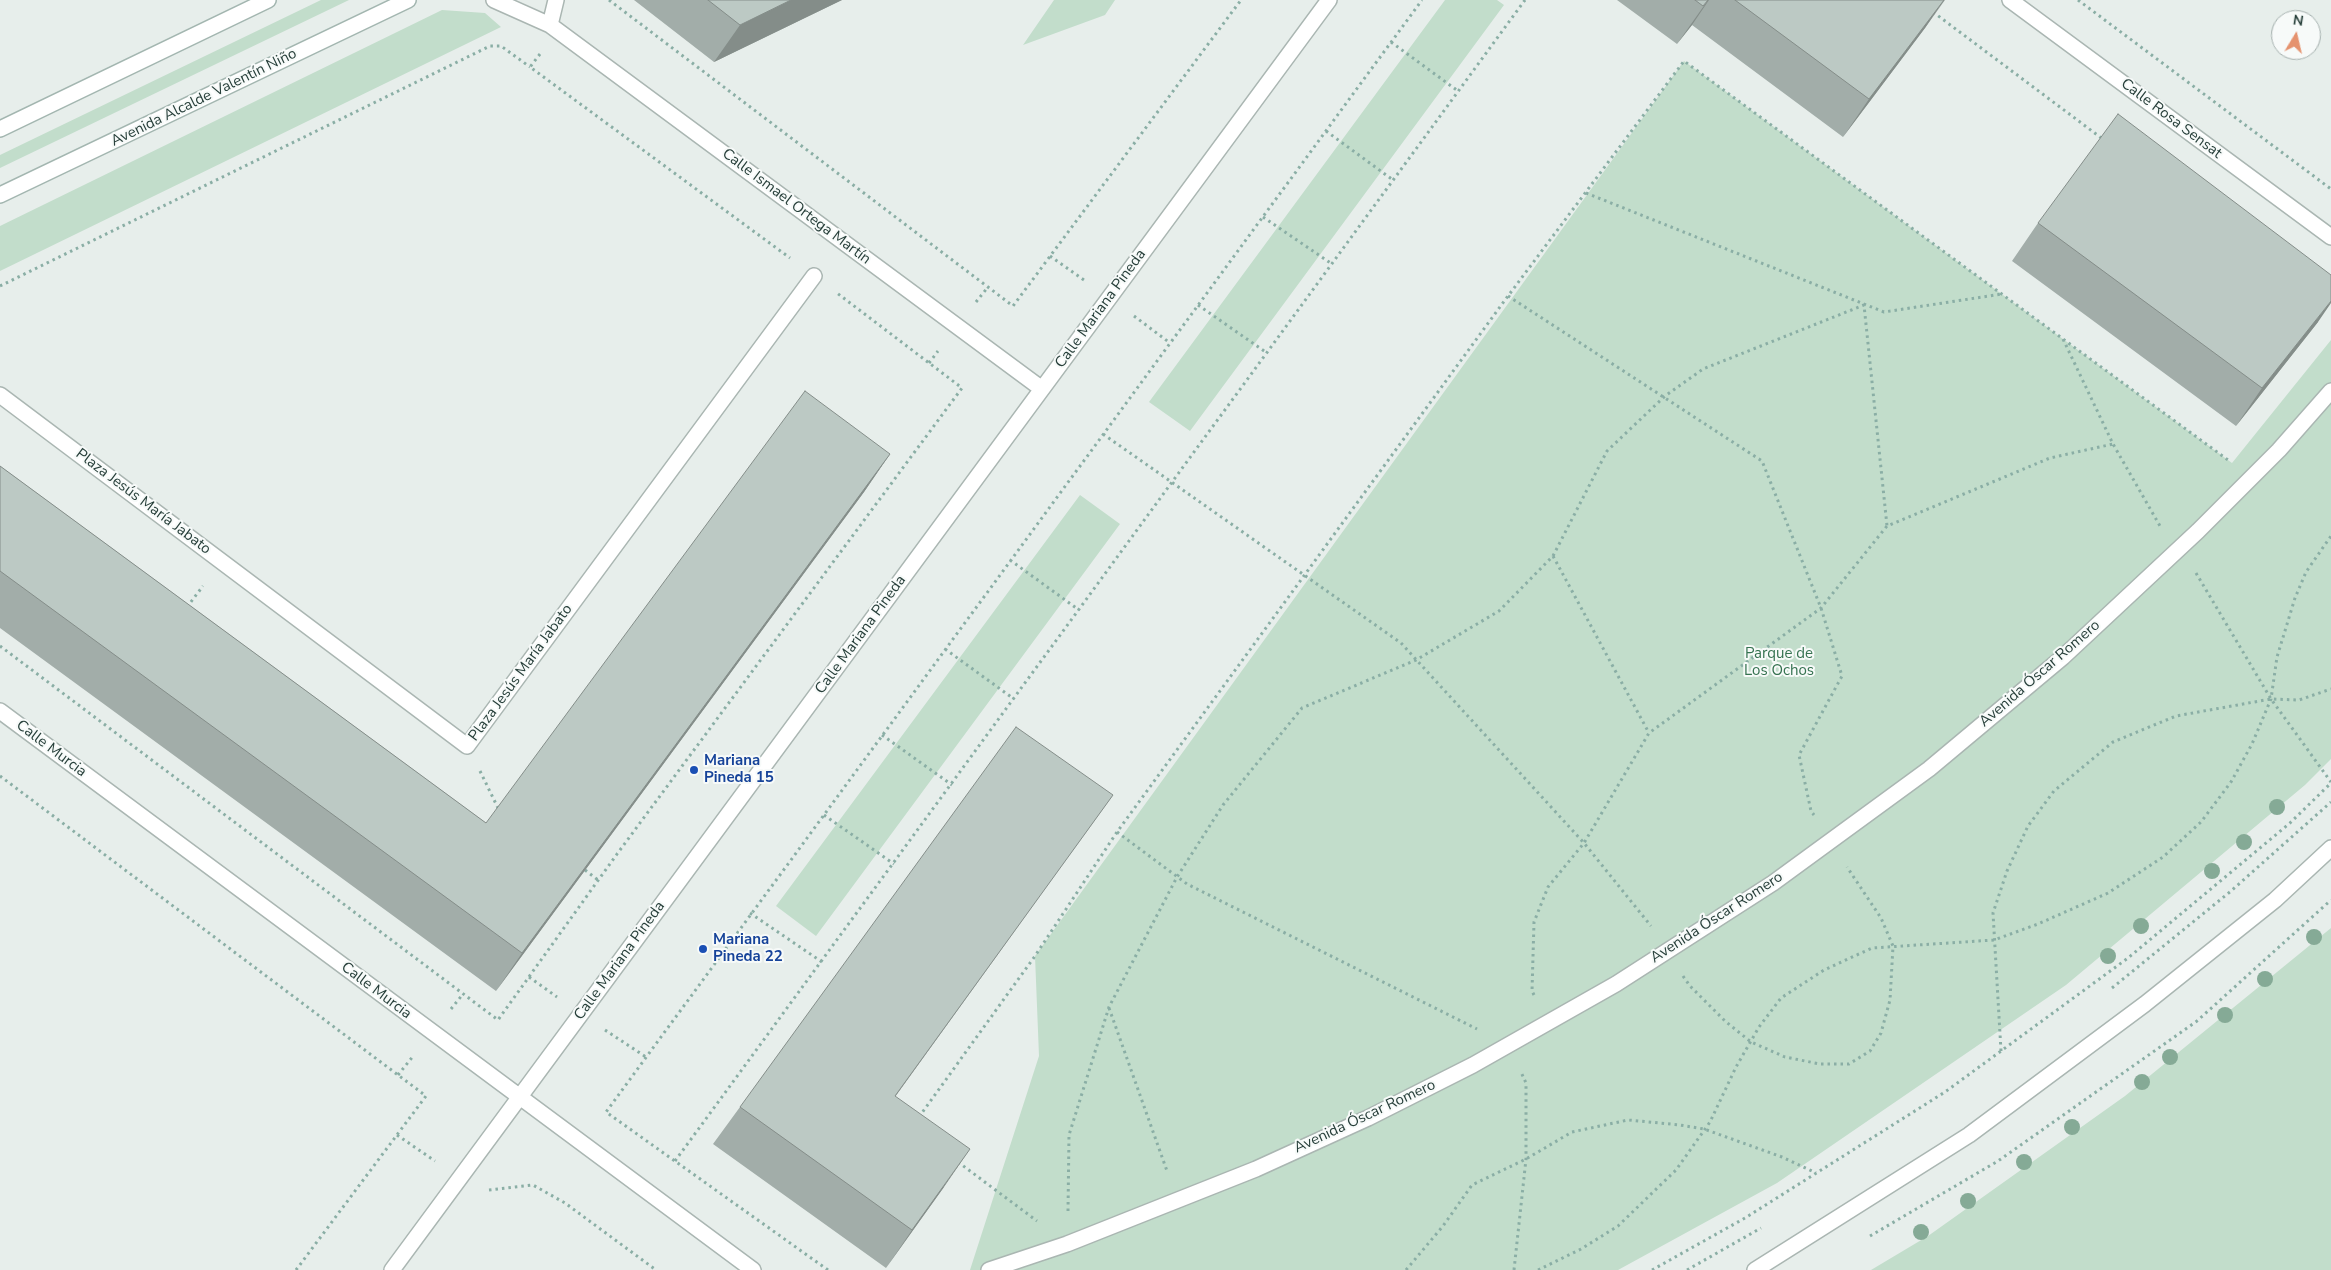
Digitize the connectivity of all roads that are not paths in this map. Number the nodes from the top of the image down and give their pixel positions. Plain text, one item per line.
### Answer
1 (268, 0) edge
2 (408, 0) edge
3 (494, 0) edge
4 (556, 0) edge
5 (1329, 0) edge
6 (2010, 0) edge
7 (555, 29) junction
8 (0, 129) edge
9 (0, 196) edge
10 (2331, 237) edge
11 (814, 276) road end
12 (1042, 389) junction
13 (2331, 392) edge
14 (0, 395) edge
15 (0, 711) edge
16 (2331, 848) edge
17 (520, 1097) junction
18 (392, 1270) edge
19 (753, 1270) edge
20 (989, 1270) edge
21 (1755, 1270) edge

1 - 8 street
2 - 9 street, Avenida Alcalde Valentín Niño
3 - 7 street, Calle Ismael Ortega Martín
4 - 7 street
5 - 12 street, Calle Mariana Pineda
6 - 10 street, Calle Rosa Sensat
7 - 12 street, Calle Ismael Ortega Martín
11 - 14 street, Plaza Jesús María Jabato
12 - 17 street, Calle Mariana Pineda
13 - 20 street, Avenida Óscar Romero
15 - 17 street, Calle Murcia
16 - 21 street
17 - 18 street, Calle Mariana Pineda
17 - 19 street, Calle Murcia

